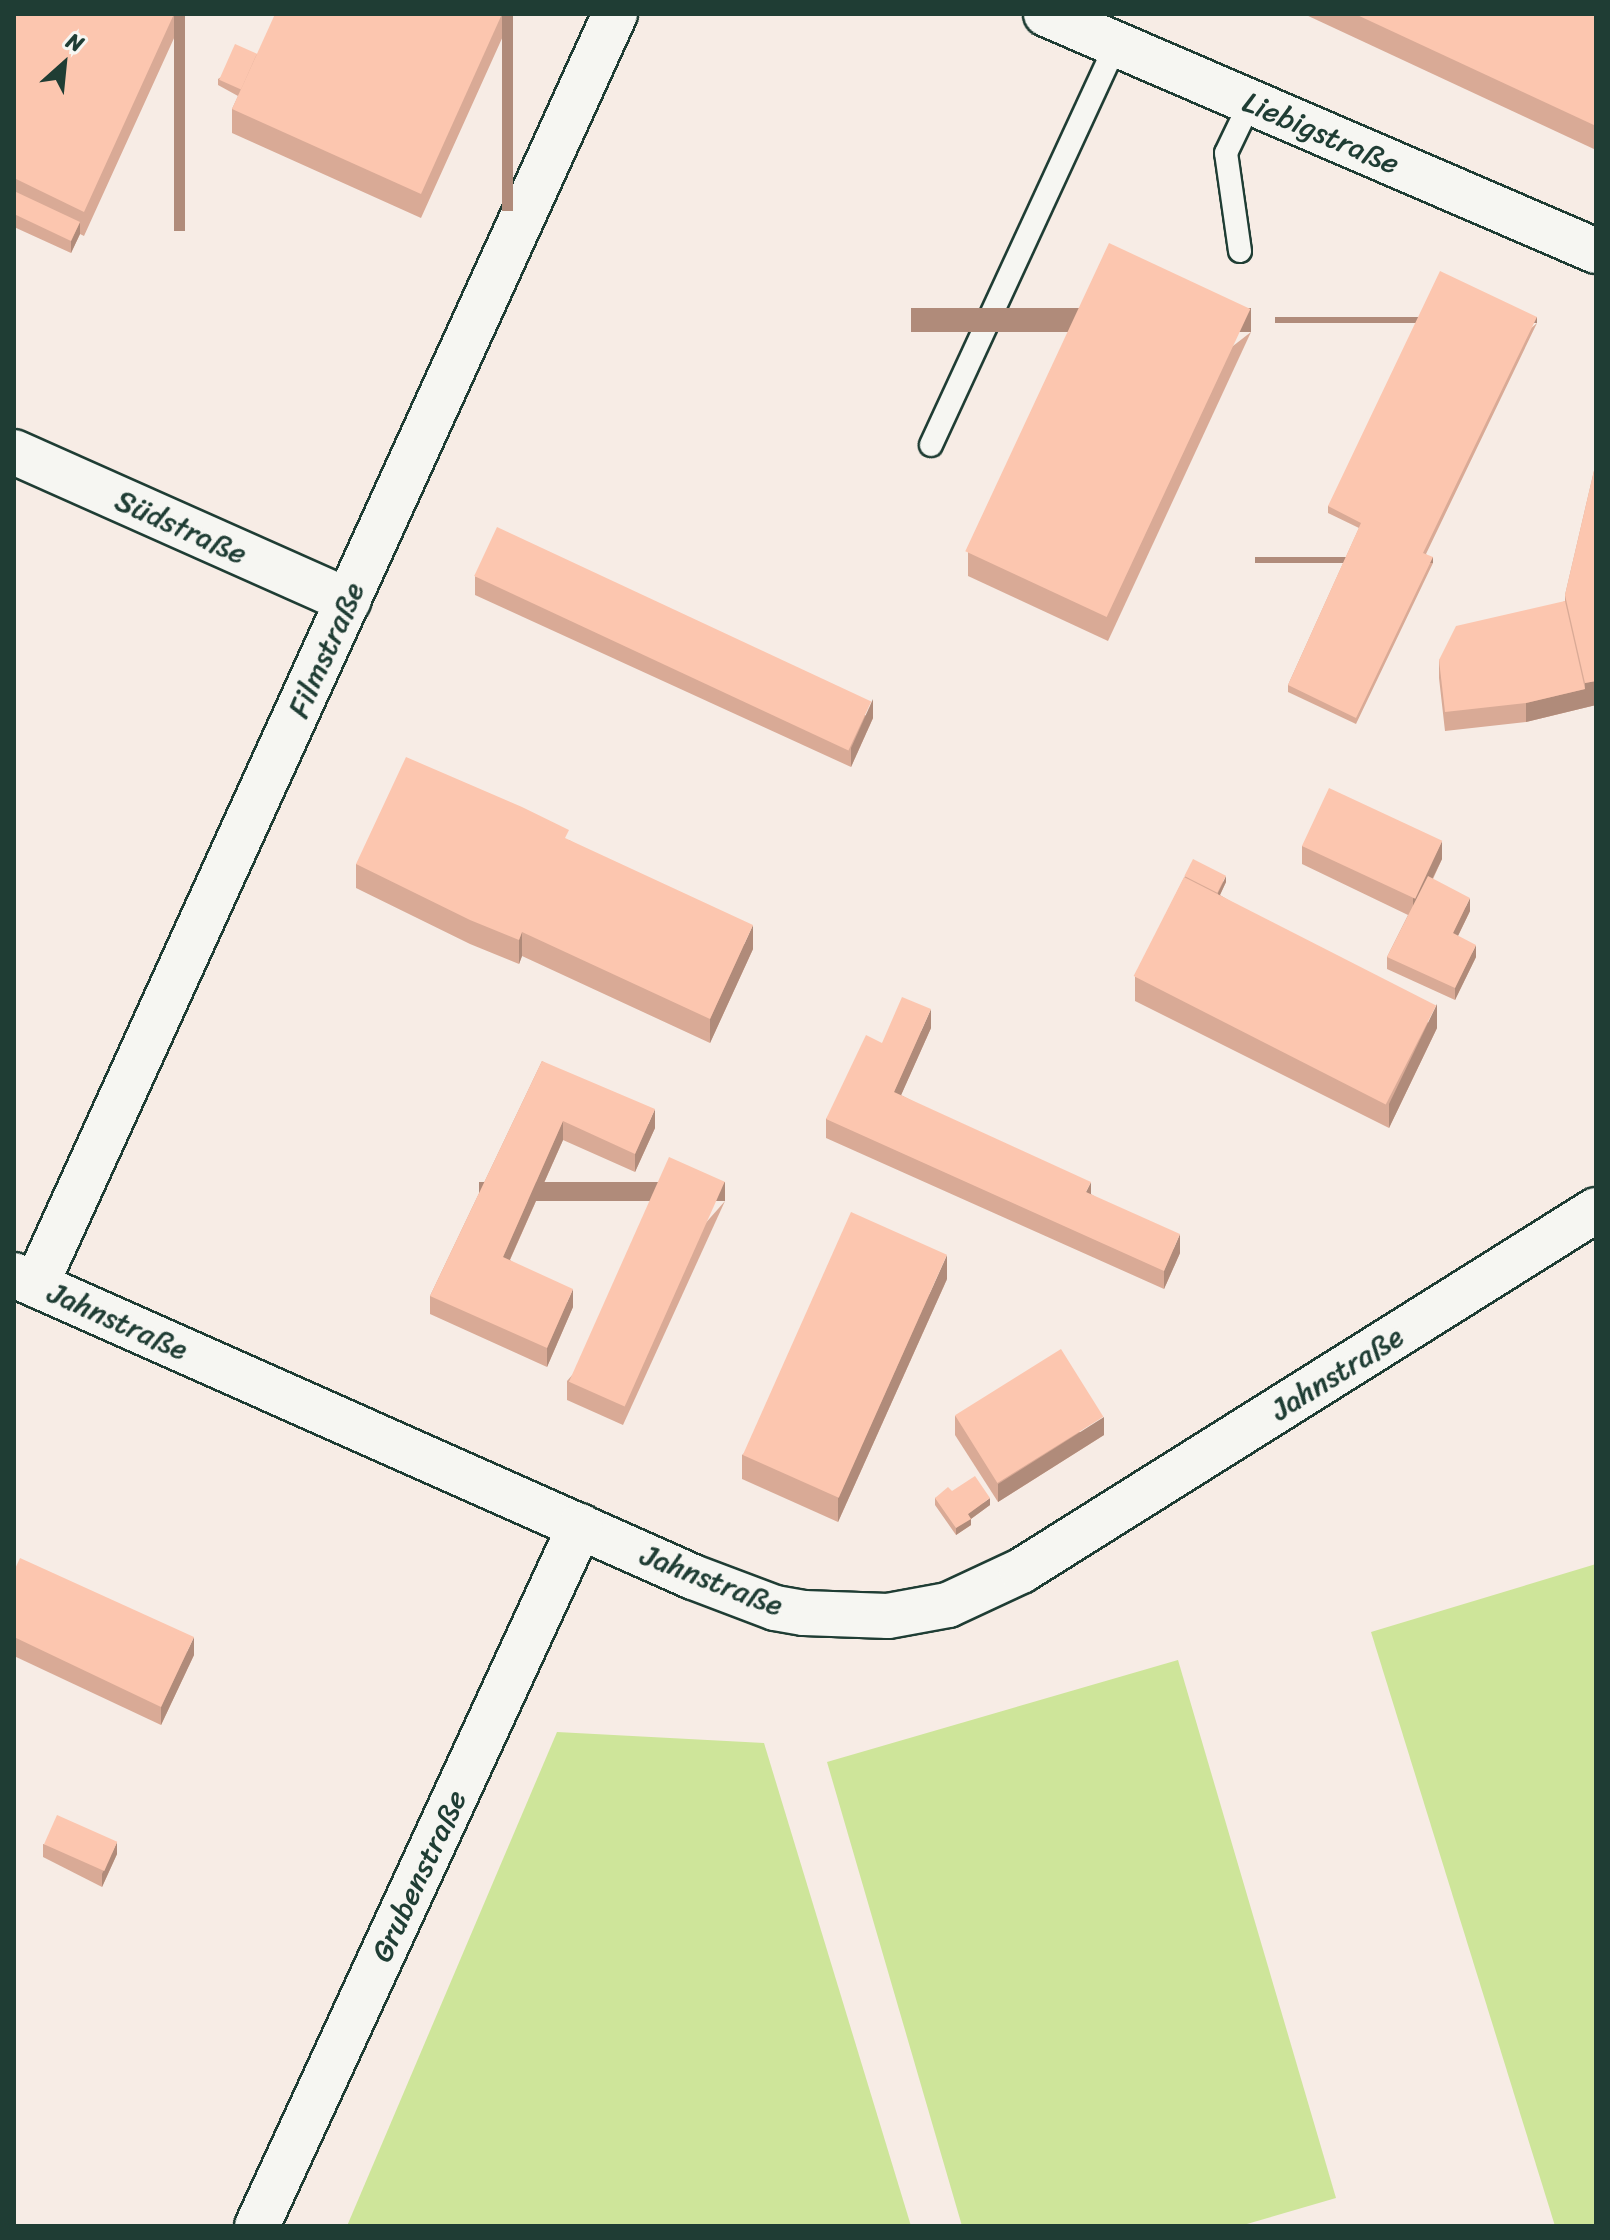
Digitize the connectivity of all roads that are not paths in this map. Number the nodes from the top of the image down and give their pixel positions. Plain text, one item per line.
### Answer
1 (615, 14) edge
2 (1065, 18) edge
3 (1116, 45) junction
4 (1250, 103) junction
5 (1240, 251) dead end
6 (1596, 251) edge
7 (931, 445) dead end
8 (14, 452) edge
9 (348, 601) junction
10 (1596, 1210) edge
11 (25, 1280) edge
12 (580, 1526) junction
13 (257, 2226) edge

1 - 9 street, Filmstraße
2 - 3 street, Liebigstraße
3 - 4 street, Liebigstraße
3 - 7 lane
4 - 5 lane
4 - 6 street, Liebigstraße
8 - 9 street, Südstraße
9 - 11 street, Filmstraße
10 - 12 street, Jahnstraße
11 - 12 street, Jahnstraße
12 - 13 street, Grubenstraße

